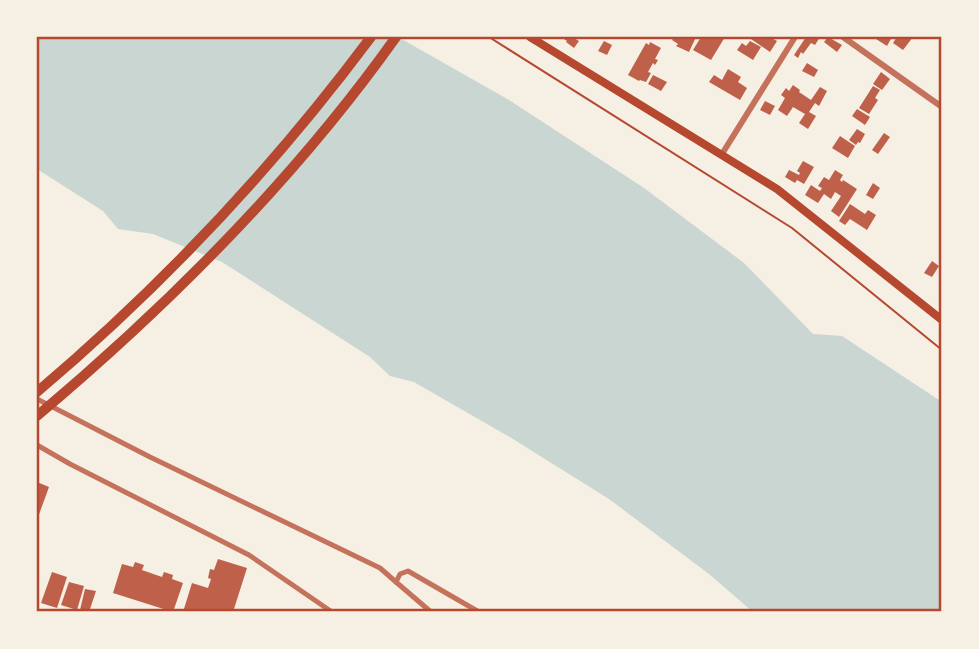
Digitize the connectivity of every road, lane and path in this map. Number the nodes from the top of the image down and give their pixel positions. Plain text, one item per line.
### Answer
1 (371, 37) edge
2 (396, 37) edge
3 (489, 37) edge
4 (530, 37) edge
5 (795, 37) edge
6 (843, 37) edge
7 (942, 107) edge
8 (722, 155) junction
9 (942, 320) edge
10 (942, 350) edge
11 (37, 392) edge
12 (37, 399) edge
13 (37, 416) edge
14 (37, 445) edge
15 (396, 582) junction
16 (332, 612) edge
17 (431, 612) edge
18 (479, 612) edge

1 - 11 highway
2 - 13 highway
3 - 10 path
4 - 8 main road
5 - 8 street
6 - 7 street
8 - 9 main road
12 - 15 street
14 - 16 street
15 - 17 street
15 - 18 street

